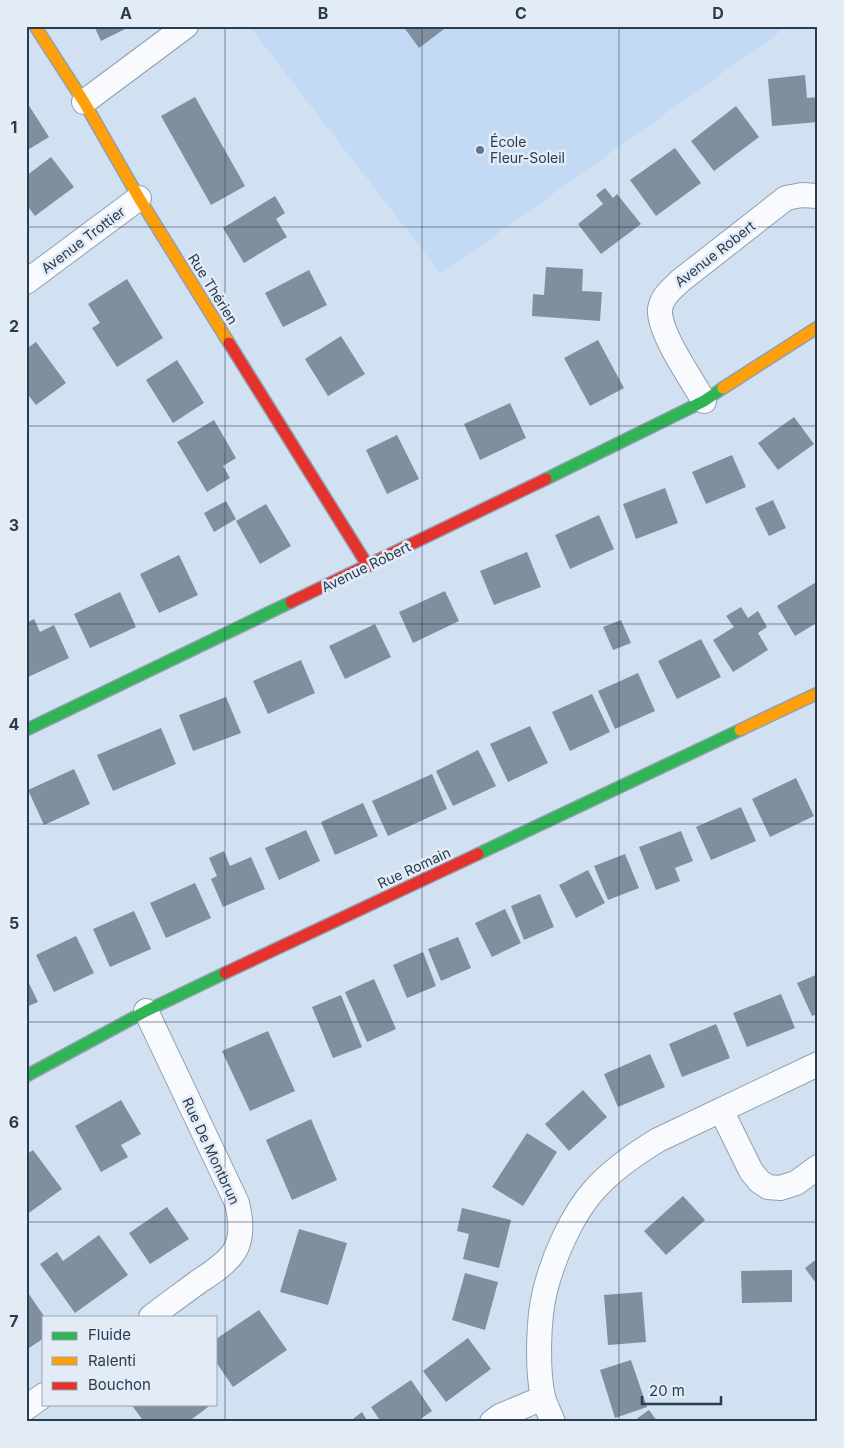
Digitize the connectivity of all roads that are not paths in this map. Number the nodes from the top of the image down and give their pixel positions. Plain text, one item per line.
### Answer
1 (35, 26) edge
2 (186, 26) edge
3 (84, 102) junction
4 (818, 196) edge
5 (139, 198) junction
6 (26, 282) edge
7 (818, 327) edge
8 (704, 401) junction
9 (368, 566) junction
10 (818, 693) edge
11 (26, 730) edge
12 (146, 1011) junction
13 (818, 1064) edge
14 (26, 1076) edge
15 (721, 1110) junction
16 (818, 1167) edge
17 (152, 1316) edge
18 (42, 1396) edge
19 (543, 1398) junction
20 (26, 1408) edge
21 (492, 1422) edge
22 (553, 1422) edge

1 - 3 street, Rue Thérien
2 - 3 street
3 - 5 street, Rue Thérien
4 - 8 street, Avenue Robert
5 - 6 street, Avenue Trottier
5 - 9 street, Rue Thérien
7 - 8 street, Avenue Robert
8 - 9 street, Avenue Robert
9 - 11 street, Avenue Robert
10 - 12 street, Rue Romain
12 - 14 street, Rue Romain
12 - 17 street, Rue De Montbrun
13 - 15 street
15 - 16 street
15 - 19 street
18 - 20 street
19 - 21 street
19 - 22 street

